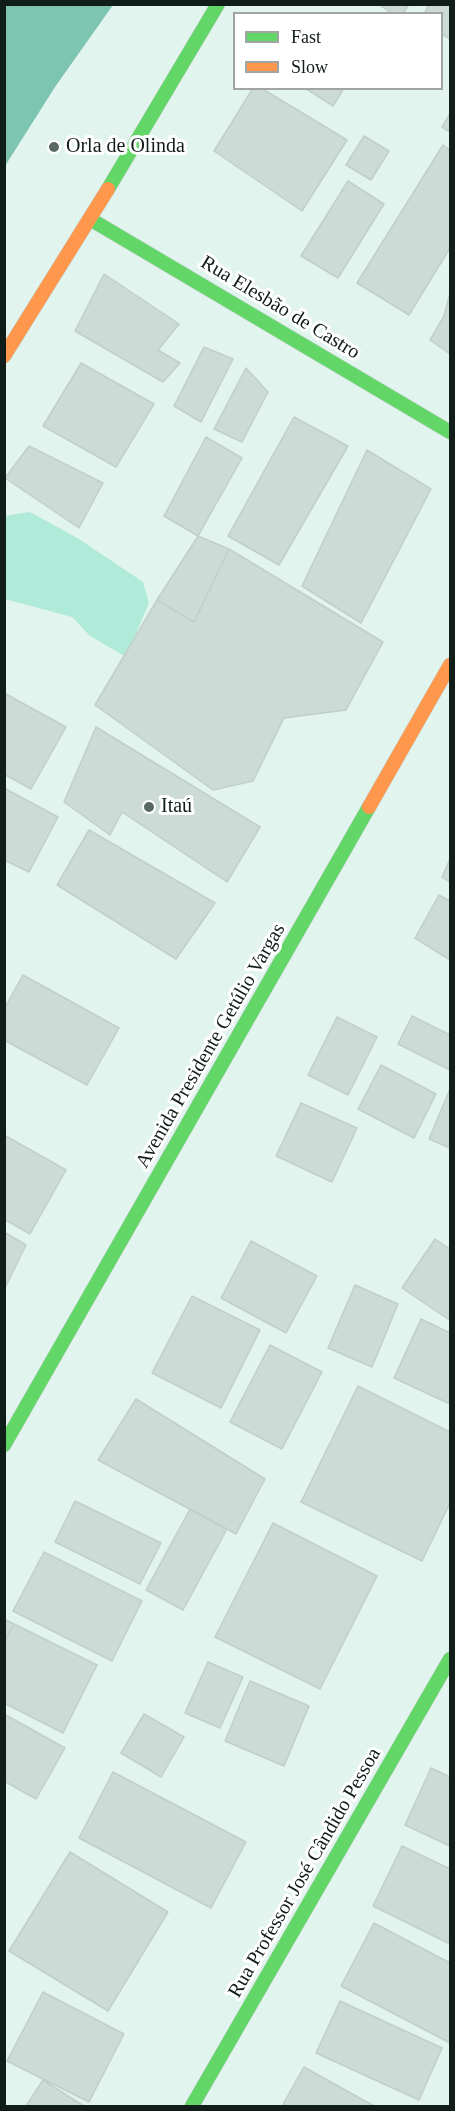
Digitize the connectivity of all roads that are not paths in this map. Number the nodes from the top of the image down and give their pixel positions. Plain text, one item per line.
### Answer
1 (218, 4) edge
2 (90, 219) junction
3 (4, 356) edge
4 (450, 432) edge
5 (450, 665) edge
6 (4, 1445) edge
7 (450, 1659) edge
8 (192, 2106) edge

1 - 2 main road
2 - 3 main road
2 - 4 main road, Rua Elesbão de Castro
5 - 6 main road, Avenida Presidente Getúlio Vargas
7 - 8 main road, Rua Professor José Cândido Pessoa

